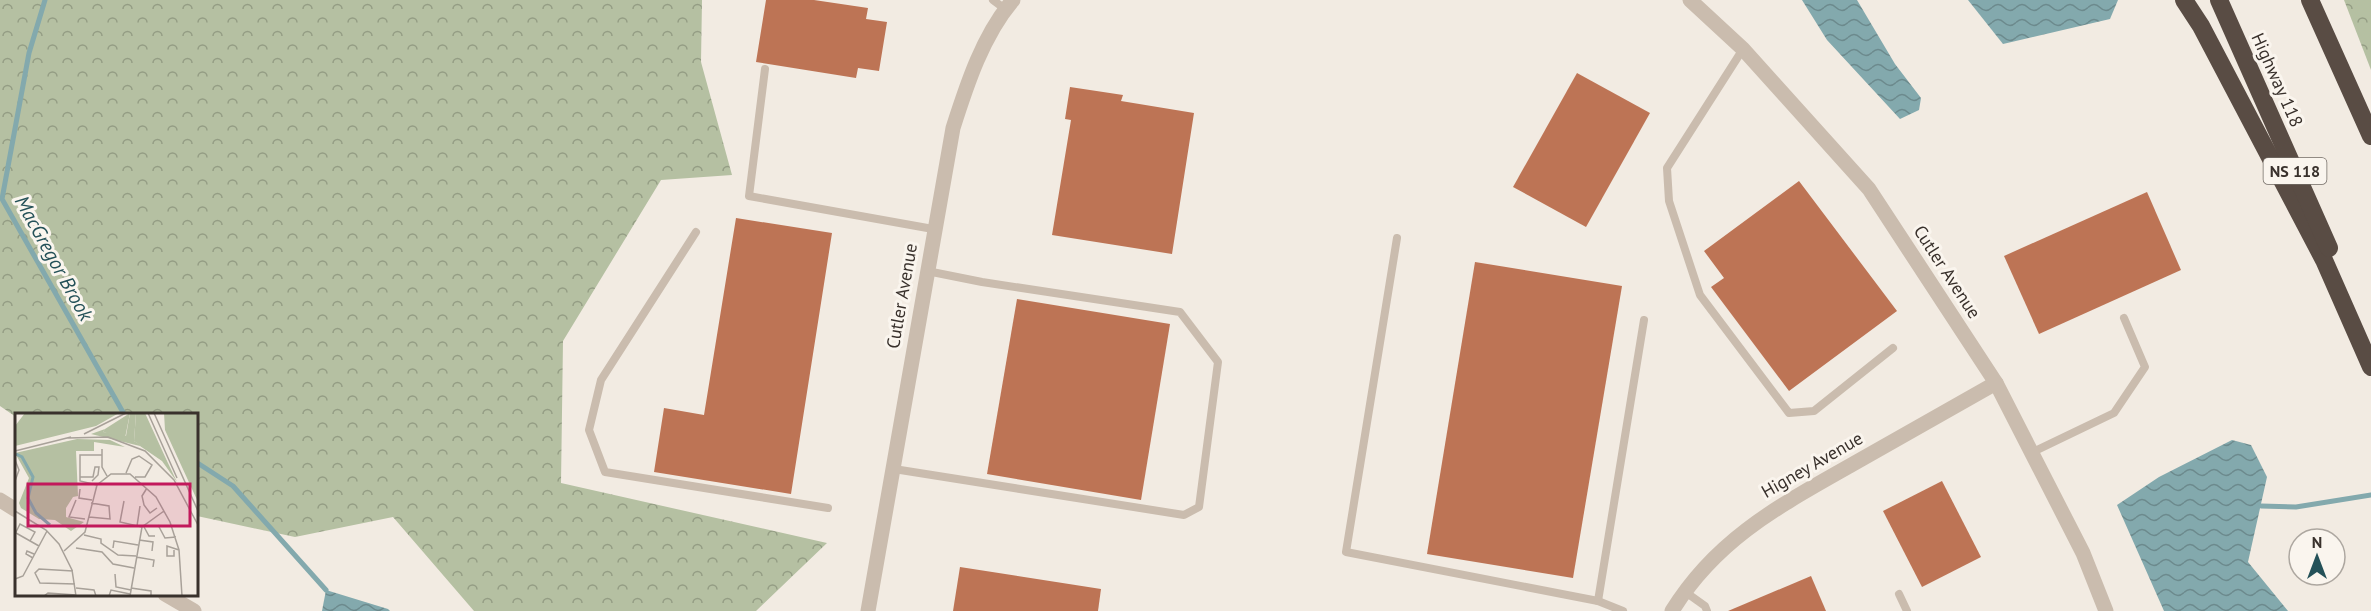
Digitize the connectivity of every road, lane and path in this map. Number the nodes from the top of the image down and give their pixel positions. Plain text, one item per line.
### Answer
1 (1690, 0) edge
2 (2184, 0) edge
3 (2219, 0) edge
4 (2310, 0) edge
5 (1004, 3) edge
6 (1743, 49) junction
7 (765, 69) dead end
8 (2371, 136) edge
9 (933, 229) junction
10 (696, 232) dead end
11 (1397, 238) dead end
12 (926, 271) junction
13 (2124, 318) dead end
14 (1644, 320) dead end
15 (2371, 341) edge
16 (1893, 348) dead end
17 (2371, 367) edge
18 (1996, 383) junction
19 (2033, 452) junction
20 (894, 469) junction
21 (0, 500) edge
22 (828, 508) dead end
23 (15, 509) edge
24 (1684, 591) junction
25 (1899, 594) dead end
26 (168, 596) edge
27 (1598, 601) junction
28 (194, 611) edge
29 (868, 611) edge
30 (1623, 611) edge
31 (1672, 611) edge
32 (1707, 611) edge
33 (1907, 611) edge
34 (2106, 611) edge

1 - 6 street, Cutler Avenue
2 - 17 highway
3 - 15 highway, Highway 118 / NS 118
4 - 8 highway
5 - 9 street, Cutler Avenue
6 - 16 lane
6 - 18 street, Cutler Avenue
7 - 9 lane
9 - 12 street, Cutler Avenue
10 - 22 lane
11 - 27 lane
12 - 20 street, Cutler Avenue
12 - 20 lane
13 - 19 lane
14 - 27 lane
18 - 19 street, Cutler Avenue
18 - 24 street, Higney Avenue
19 - 34 street, Cutler Avenue
20 - 29 street, Cutler Avenue
21 - 23 street
24 - 31 street, Higney Avenue
24 - 32 lane
25 - 33 lane
26 - 28 street
27 - 30 lane

